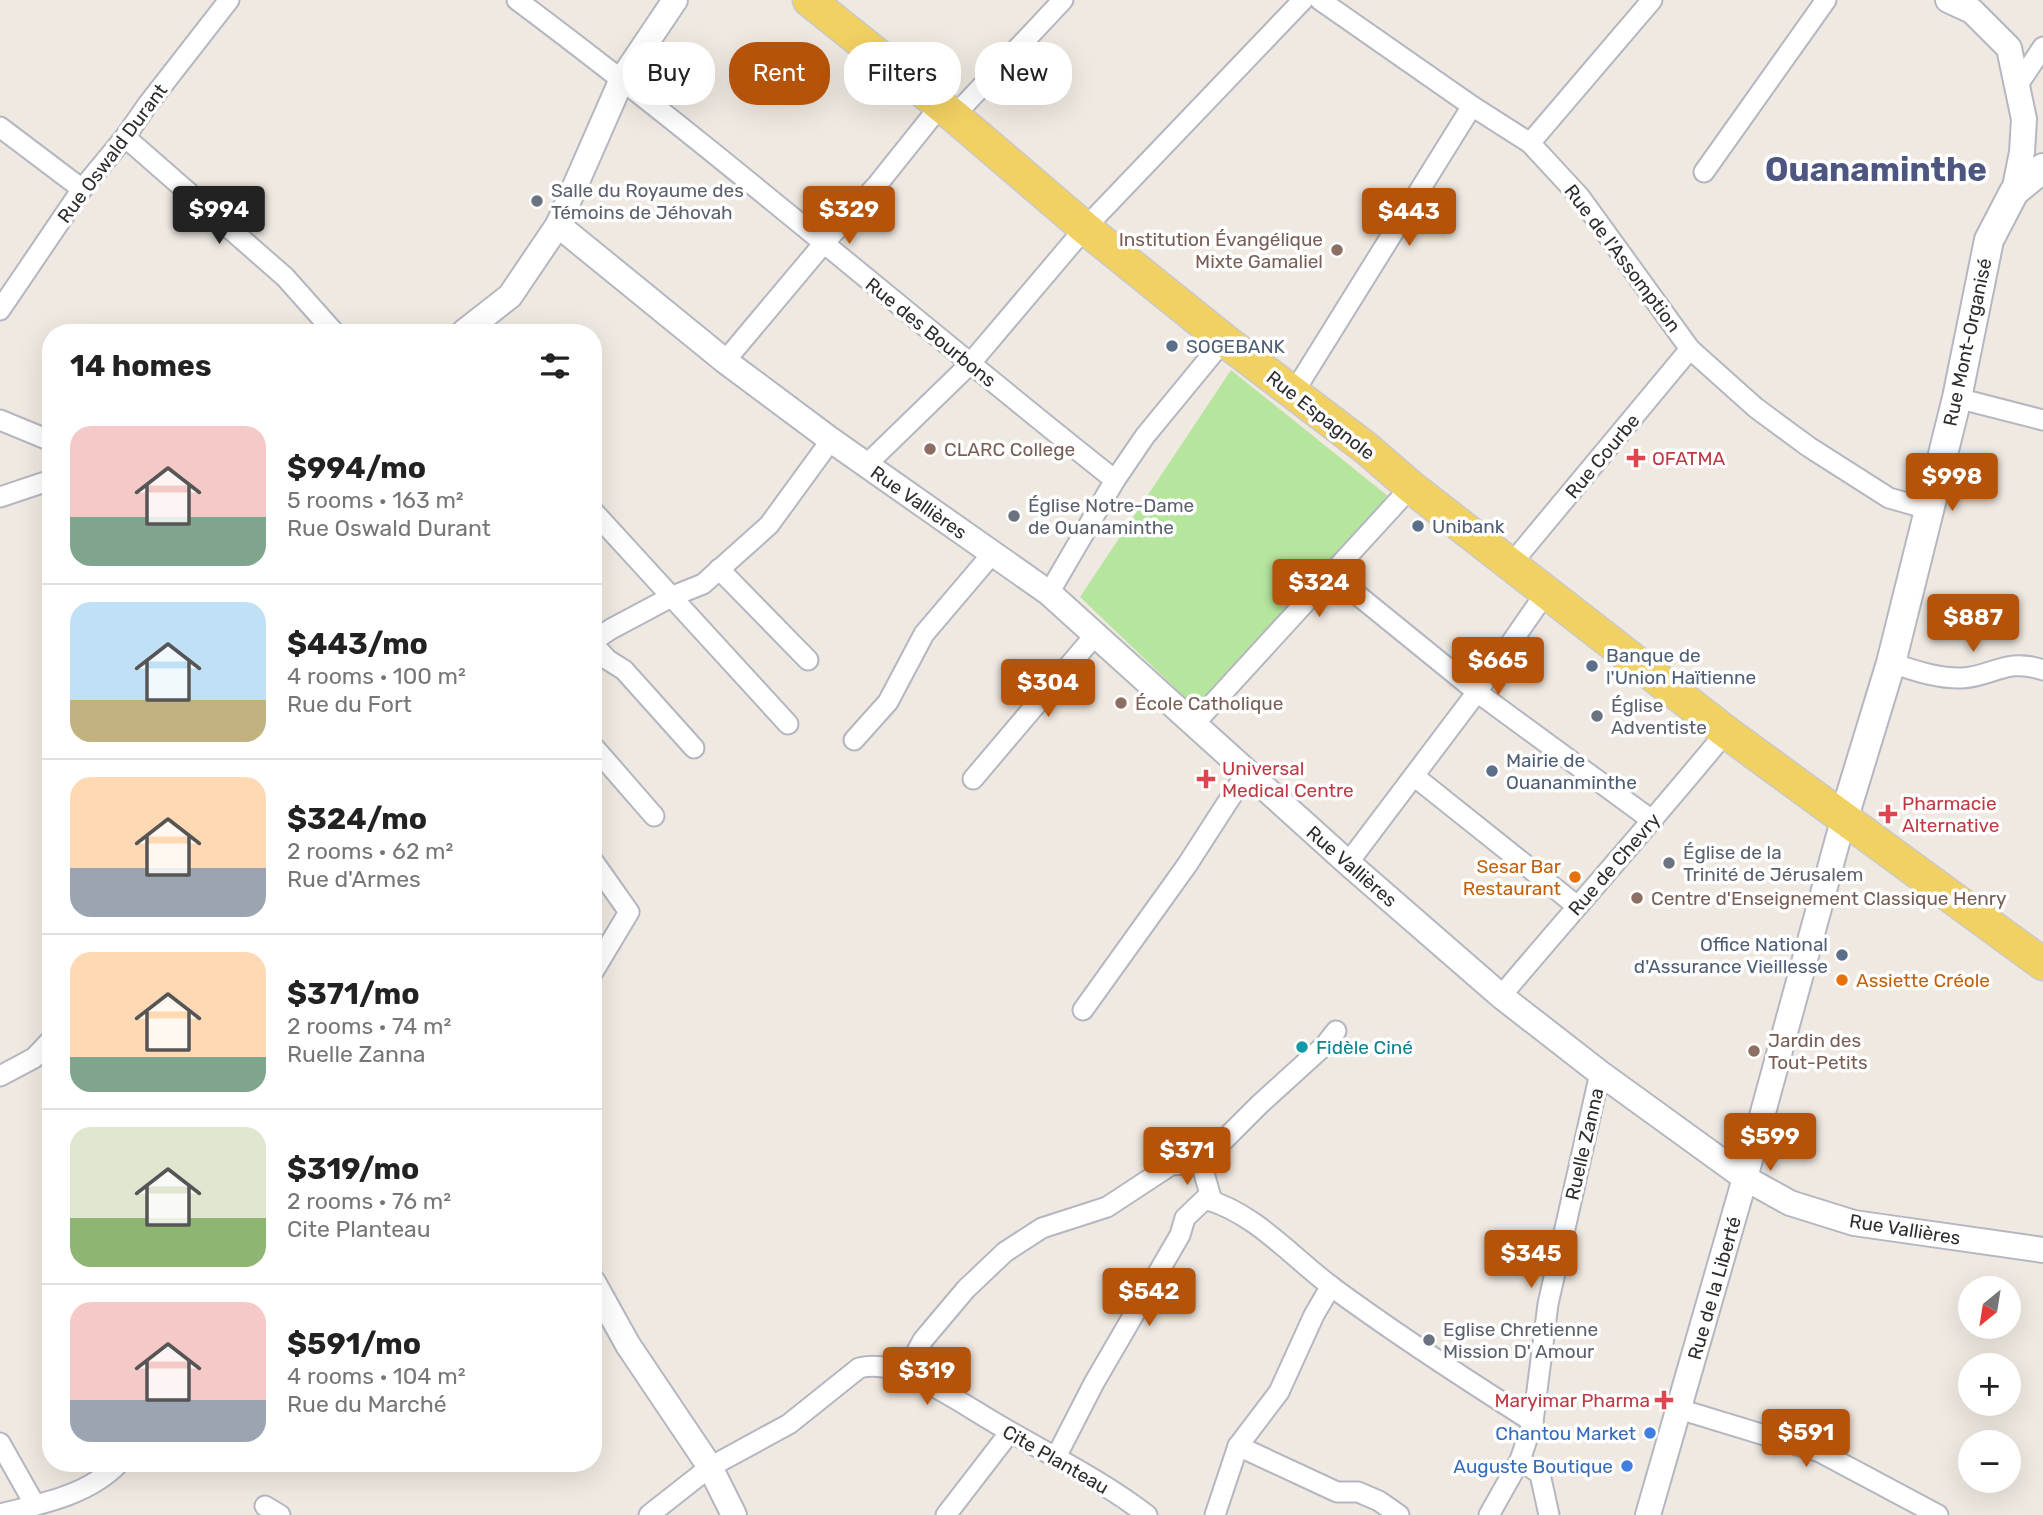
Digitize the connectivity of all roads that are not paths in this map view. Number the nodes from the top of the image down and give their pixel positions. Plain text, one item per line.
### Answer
1 (517, 0) edge
2 (675, 0) edge
3 (809, 0) edge
4 (1063, 0) edge
5 (1303, 0) edge
6 (1320, 0) edge
7 (1652, 0) edge
8 (1826, 0) edge
9 (1948, 0) edge
10 (226, 1) edge
11 (2043, 47) edge
12 (622, 79) junction
13 (2017, 86) junction
14 (1472, 106) junction
15 (947, 111) junction
16 (0, 127) edge
17 (125, 137) junction
18 (1530, 143) junction
19 (2043, 168) edge
20 (1704, 172) dead end
21 (82, 189) junction
22 (2014, 192) junction
23 (1095, 219) junction
24 (558, 225) junction
25 (824, 243) junction
26 (0, 310) edge
27 (327, 324) edge
28 (474, 324) edge
29 (1224, 340) junction
30 (1690, 349) junction
31 (725, 361) junction
32 (969, 365) junction
33 (1302, 382) junction
34 (1957, 398) junction
35 (2043, 419) edge
36 (0, 420) edge
37 (42, 437) edge
38 (831, 440) junction
39 (866, 465) junction
40 (1115, 481) junction
41 (42, 483) edge
42 (1411, 487) junction
43 (0, 497) edge
44 (1928, 509) junction
45 (602, 521) edge
46 (992, 554) junction
47 (1512, 563) junction
48 (719, 569) junction
49 (1332, 575) junction
50 (1547, 591) junction
51 (1049, 593) junction
52 (673, 596) junction
53 (1095, 635) junction
54 (602, 636) edge
55 (602, 653) edge
56 (808, 660) dead end
57 (1891, 663) junction
58 (2043, 670) edge
59 (1477, 692) junction
60 (788, 723) dead end
61 (1195, 723) junction
62 (1726, 732) junction
63 (854, 740) dead end
64 (694, 748) dead end
65 (602, 756) edge
66 (1247, 772) junction
67 (1414, 776) junction
68 (973, 779) dead end
69 (654, 816) dead end
70 (1844, 817) junction
71 (1653, 821) junction
72 (1348, 863) junction
73 (602, 874) edge
74 (1577, 906) junction
75 (602, 956) edge
76 (2043, 964) edge
77 (1501, 996) junction
78 (1083, 1010) dead end
79 (1336, 1031) dead end
80 (42, 1050) edge
81 (1600, 1073) junction
82 (0, 1076) edge
83 (1202, 1163) junction
84 (1745, 1178) junction
85 (1212, 1201) junction
86 (2043, 1250) edge
87 (1331, 1286) junction
88 (602, 1298) edge
89 (905, 1373) junction
90 (1679, 1409) junction
91 (1533, 1422) junction
92 (1010, 1432) junction
93 (0, 1443) edge
94 (1238, 1446) junction
95 (1056, 1457) junction
96 (1520, 1460) junction
97 (710, 1467) junction
98 (111, 1472) edge
99 (35, 1505) junction
100 (0, 1514) edge
101 (649, 1515) edge
102 (734, 1515) edge
103 (946, 1515) edge
104 (1147, 1515) edge
105 (1214, 1515) edge
106 (1399, 1515) edge
107 (1489, 1515) edge
108 (1549, 1515) edge
109 (1648, 1515) edge
110 (1938, 1515) edge

1 - 12 street, Rue des Bourbons
2 - 12 street
3 - 15 main road, Rue Espagnole
4 - 15 street
5 - 23 street
6 - 14 street, Rue de l'Assomption
7 - 18 street
8 - 20 street
9 - 13 street
10 - 17 street, Rue Oswald Durant
11 - 13 street
12 - 24 street
12 - 25 street, Rue des Bourbons
13 - 22 street
14 - 18 street, Rue de l'Assomption
14 - 33 street
15 - 23 main road, Rue Espagnole
15 - 25 street
16 - 21 street
17 - 21 street, Rue Oswald Durant
17 - 27 street
18 - 30 street, Rue de l'Assomption
19 - 22 main road, Rue Mont-Organisé
21 - 26 street, Rue Oswald Durant
22 - 34 main road, Rue Mont-Organisé
23 - 29 main road, Rue Espagnole
23 - 32 street
24 - 28 street
24 - 31 street, Rue Vallières
25 - 31 street
25 - 32 street, Rue des Bourbons
29 - 33 main road, Rue Espagnole
29 - 40 street
30 - 44 street, Rue de l'Assomption
30 - 47 street, Rue Courbe
31 - 38 street, Rue Vallières
32 - 39 street
32 - 40 street, Rue des Bourbons
33 - 42 main road, Rue Espagnole
34 - 35 street
34 - 44 main road, Rue Mont-Organisé
36 - 37 street
38 - 39 street, Rue Vallières
38 - 48 street
39 - 46 street, Rue Vallières
40 - 51 street
41 - 43 street
42 - 47 main road, Rue Espagnole
42 - 49 street
44 - 57 main road, Rue Mont-Organisé
45 - 52 street
46 - 51 street, Rue Vallières
46 - 63 street
47 - 50 main road, Rue Espagnole
48 - 52 street
48 - 56 street
49 - 59 street
49 - 61 street
50 - 59 street
50 - 62 main road, Rue Espagnole
51 - 53 street, Rue Vallières
52 - 54 street
52 - 60 street
53 - 61 street, Rue Vallières
53 - 68 street
55 - 64 street
57 - 58 street
57 - 70 main road, Rue Mont-Organisé
59 - 67 street
59 - 71 street
61 - 66 street, Rue Vallières
62 - 70 main road, Rue Espagnole
62 - 71 street, Rue de Chevry
65 - 69 street
66 - 72 street, Rue Vallières
66 - 78 street
67 - 72 street
67 - 74 street
70 - 76 main road, Rue Espagnole
70 - 84 street, Rue de la Liberté
71 - 74 street, Rue de Chevry
72 - 77 street, Rue Vallières
73 - 75 street
74 - 77 street, Rue de Chevry
77 - 81 street, Rue Vallières
79 - 83 street
80 - 82 street
81 - 84 street, Rue Vallières
81 - 91 street, Ruelle Zanna
83 - 85 street
83 - 89 street
84 - 86 street, Rue Vallières
84 - 90 street, Rue de la Liberté
85 - 87 street
85 - 95 street
87 - 91 street
87 - 94 street
88 - 97 street
89 - 92 street, Cite Planteau
89 - 97 street, Cite Planteau
90 - 109 street, Rue de la Liberté
90 - 110 street
91 - 96 street, Ruelle Zanna
92 - 95 street, Cite Planteau
92 - 103 street
93 - 99 street
94 - 105 street
94 - 106 street
95 - 104 street, Cite Planteau
96 - 107 street, Ruelle Zanna
96 - 108 street
97 - 101 street, Cite Planteau
97 - 102 street
98 - 99 street
99 - 100 street

